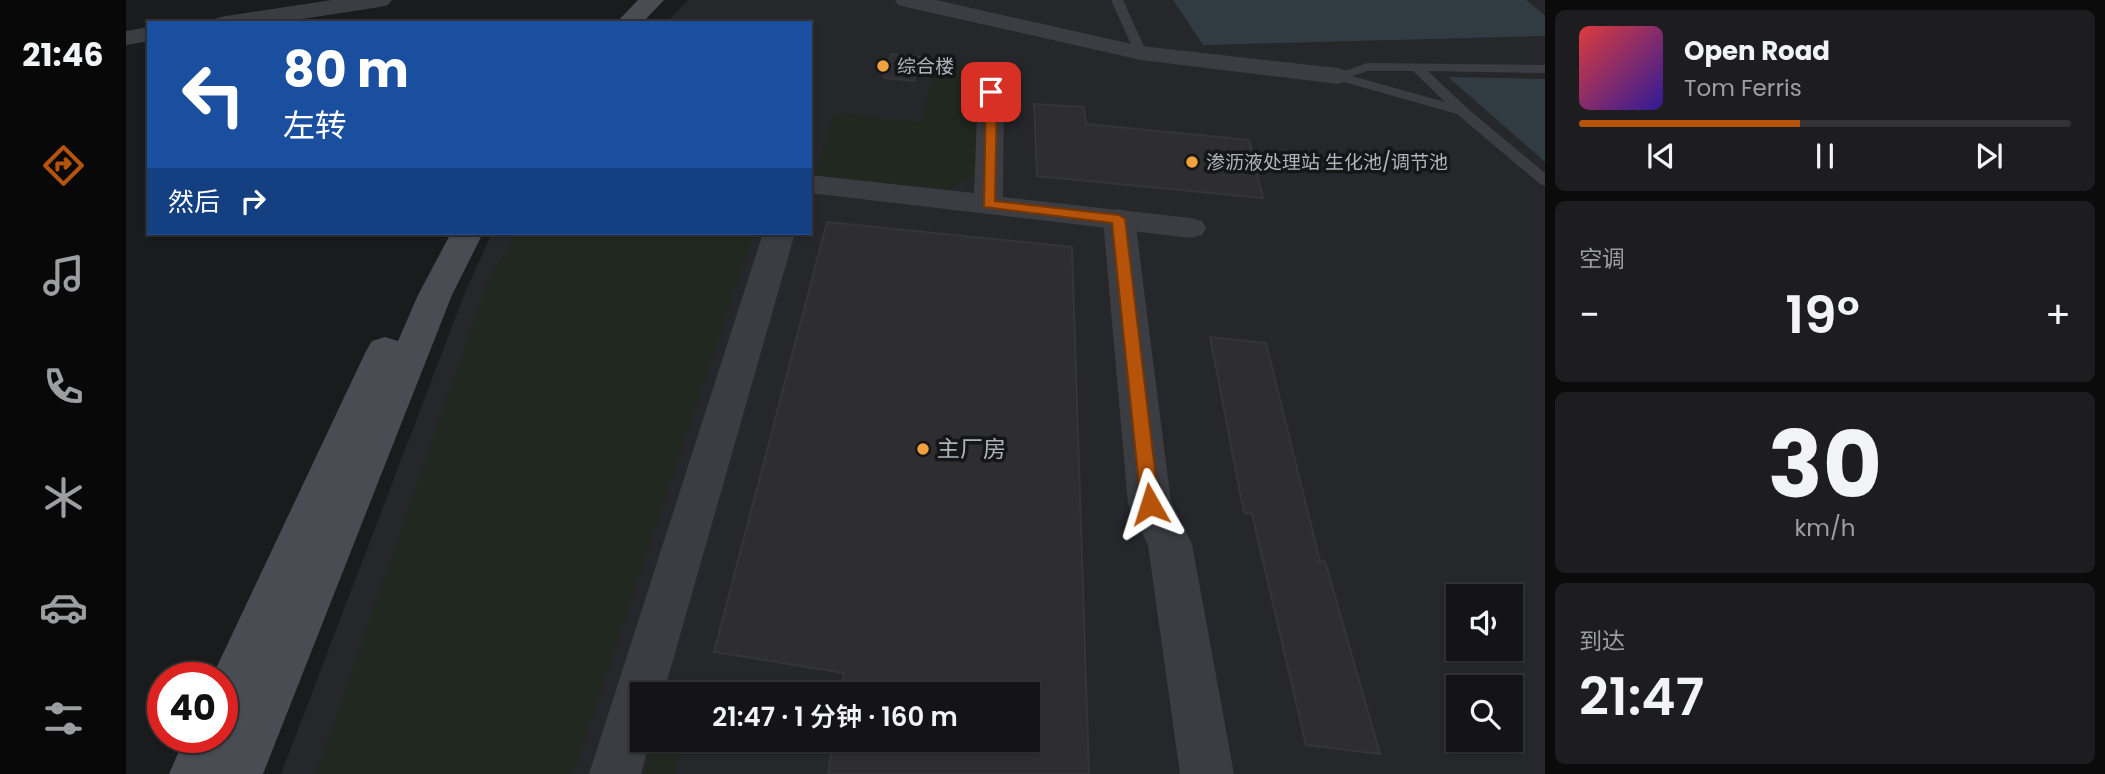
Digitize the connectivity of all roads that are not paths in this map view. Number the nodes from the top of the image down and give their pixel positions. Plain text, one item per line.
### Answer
1 (380, 0) edge
2 (652, 0) edge
3 (671, 0) edge
4 (906, 0) edge
5 (1117, 0) edge
6 (239, 21) edge
7 (630, 21) edge
8 (649, 21) edge
9 (147, 34) edge
10 (126, 38) edge
11 (1141, 53) junction
12 (1416, 67) junction
13 (1545, 69) edge
14 (1338, 76) junction
15 (991, 92) dead end
16 (1462, 111) junction
17 (1545, 181) edge
18 (812, 184) edge
19 (988, 205) junction
20 (1119, 219) junction
21 (1191, 228) dead end
22 (442, 235) edge
23 (466, 235) edge
24 (778, 235) edge
25 (238, 677) edge
26 (205, 753) edge
27 (196, 774) edge
28 (236, 774) edge
29 (615, 774) edge
30 (1207, 774) edge

1 - 6 street
2 - 7 main road
3 - 8 main road
4 - 11 street
5 - 11 lane
9 - 10 street
11 - 14 street
12 - 13 lane
12 - 14 lane
12 - 16 lane
14 - 16 lane
15 - 19 street
16 - 17 lane
18 - 19 street
19 - 20 street
20 - 21 street
20 - 30 street
22 - 25 main road
23 - 28 main road
24 - 29 street
26 - 27 main road

